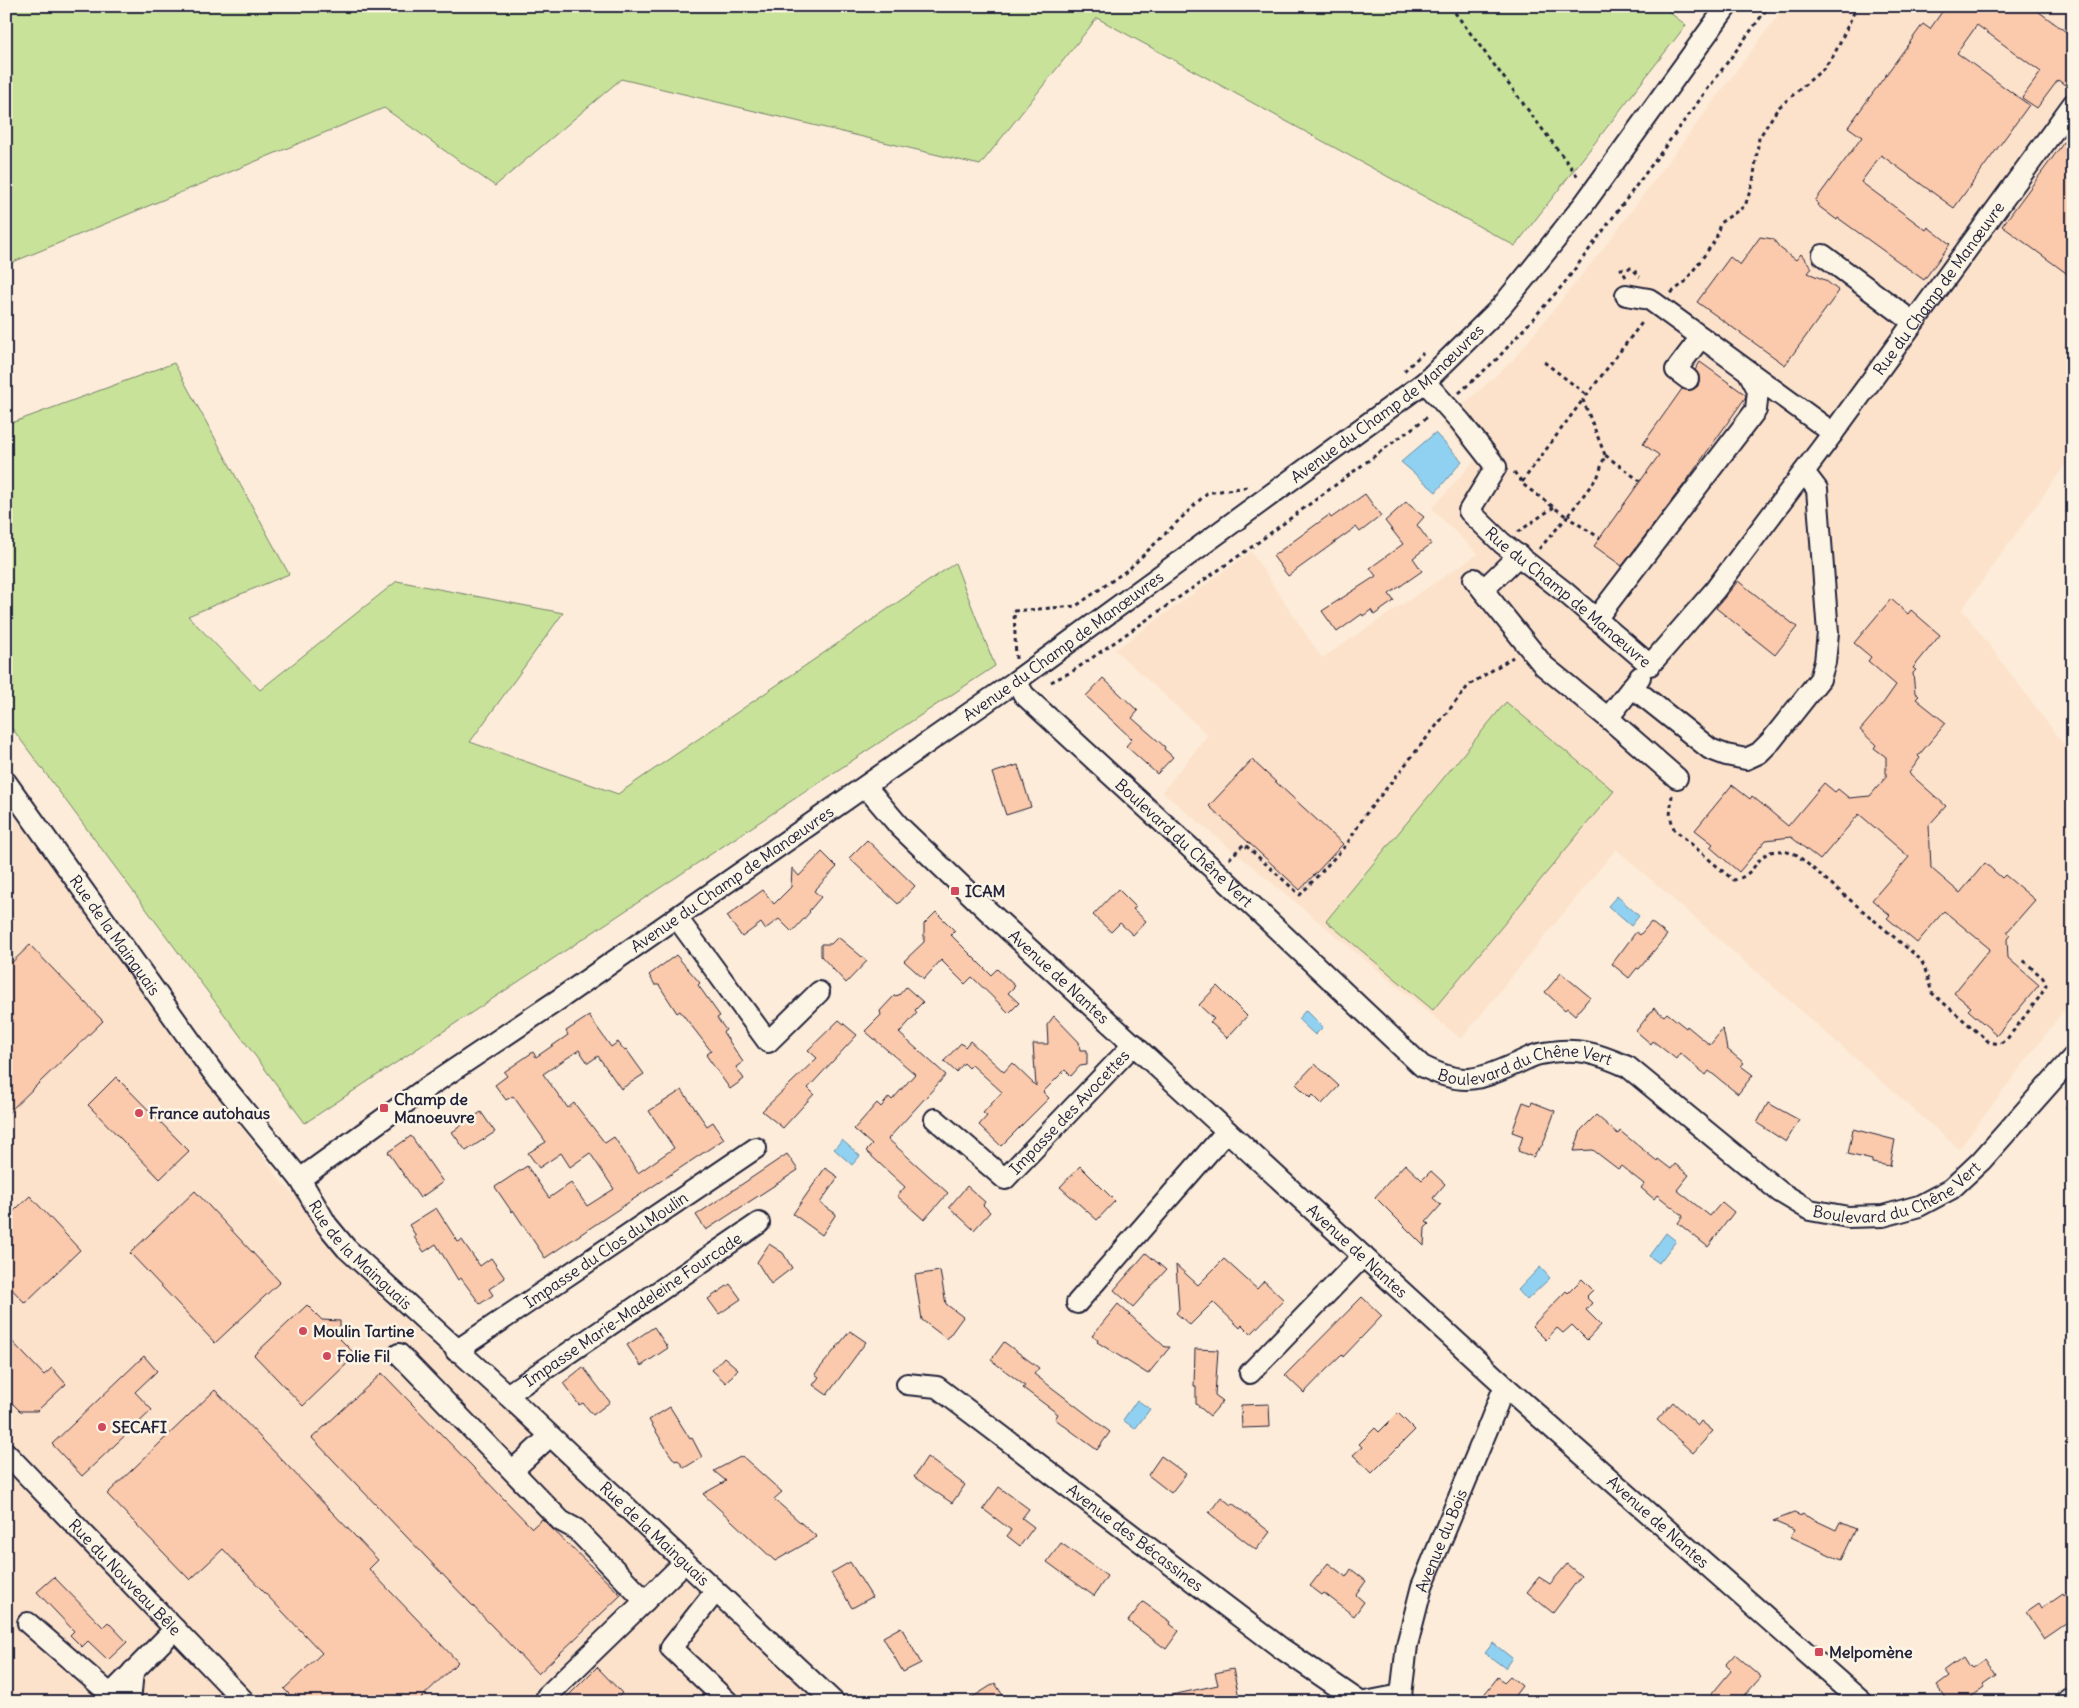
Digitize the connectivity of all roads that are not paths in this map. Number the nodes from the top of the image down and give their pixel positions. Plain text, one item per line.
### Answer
1 (1727, 6) edge
2 (2073, 104) edge
3 (1822, 255) dead end
4 (1626, 295) dead end
5 (1913, 322) junction
6 (1701, 337) junction
7 (1748, 371) junction
8 (1688, 379) dead end
9 (1425, 382) junction
10 (1833, 433) junction
11 (1804, 472) junction
12 (1519, 555) junction
13 (1596, 619) junction
14 (1650, 665) junction
15 (1016, 681) junction
16 (1632, 687) junction
17 (1608, 718) junction
18 (1677, 778) road end
19 (6, 782) edge
20 (866, 787) junction
21 (677, 918) junction
22 (819, 992) dead end
23 (1134, 1044) junction
24 (2073, 1057) edge
25 (935, 1119) dead end
26 (1227, 1131) junction
27 (756, 1148) dead end
28 (300, 1179) junction
29 (759, 1223) dead end
30 (1363, 1256) junction
31 (1077, 1303) dead end
32 (456, 1351) junction
33 (399, 1354) dead end
34 (1250, 1373) dead end
35 (907, 1384) dead end
36 (1507, 1388) junction
37 (507, 1396) junction
38 (550, 1436) junction
39 (6, 1453) edge
40 (513, 1470) junction
41 (684, 1563) junction
42 (715, 1592) junction
43 (645, 1601) junction
44 (28, 1623) dead end
45 (175, 1629) junction
46 (133, 1671) junction
47 (547, 1696) dead end
48 (2073, 1697) edge
49 (106, 1698) edge
50 (1403, 1698) edge
51 (130, 1702) edge
52 (245, 1702) edge
53 (728, 1702) edge
54 (834, 1702) edge
55 (1360, 1702) edge
56 (1365, 1702) edge
57 (1862, 1702) edge
58 (2066, 1702) edge

1 - 9 street, Avenue du Champ de Manœuvres
2 - 5 street, Rue du Champ de Manœuvre
3 - 5 street
4 - 6 street
5 - 10 street, Rue du Champ de Manœuvre
6 - 7 street
6 - 8 street
7 - 10 street
7 - 13 street
9 - 12 street, Rue du Champ de Manœuvre
9 - 15 street, Avenue du Champ de Manœuvres
10 - 11 street, Rue du Champ de Manœuvre
11 - 14 street, Rue du Champ de Manœuvre
11 - 16 street, Rue du Champ de Manœuvre
12 - 13 street, Rue du Champ de Manœuvre
12 - 17 street
13 - 14 street, Rue du Champ de Manœuvre
14 - 16 street
15 - 20 street, Avenue du Champ de Manœuvres
15 - 24 street, Boulevard du Chêne Vert
16 - 17 street
17 - 18 street
19 - 28 street, Rue de la Mainguais
20 - 21 street, Avenue du Champ de Manœuvres
20 - 23 street, Avenue de Nantes
21 - 22 street
21 - 28 street, Avenue du Champ de Manœuvres
23 - 25 street, Impasse des Avocettes
23 - 26 street, Avenue de Nantes
26 - 30 street, Avenue de Nantes
26 - 31 street
27 - 32 street, Impasse du Clos du Moulin
28 - 32 street, Rue de la Mainguais
29 - 37 street, Impasse Marie-Madeleine Fourcade
30 - 34 street
30 - 36 street, Avenue de Nantes
32 - 37 street, Rue de la Mainguais
33 - 40 street
35 - 55 street, Avenue des Bécassines
36 - 50 street, Avenue du Bois
36 - 57 street, Avenue de Nantes
37 - 38 street, Rue de la Mainguais
38 - 40 street
38 - 41 street, Rue de la Mainguais
39 - 45 street, Rue du Nouveau Bêle
40 - 43 street
41 - 42 street, Rue de la Mainguais
41 - 43 street
42 - 53 street
42 - 54 street, Rue de la Mainguais
43 - 47 street
44 - 49 street
45 - 46 street
45 - 52 street, Rue du Nouveau Bêle
46 - 49 street
46 - 51 street
48 - 58 street
50 - 56 street

